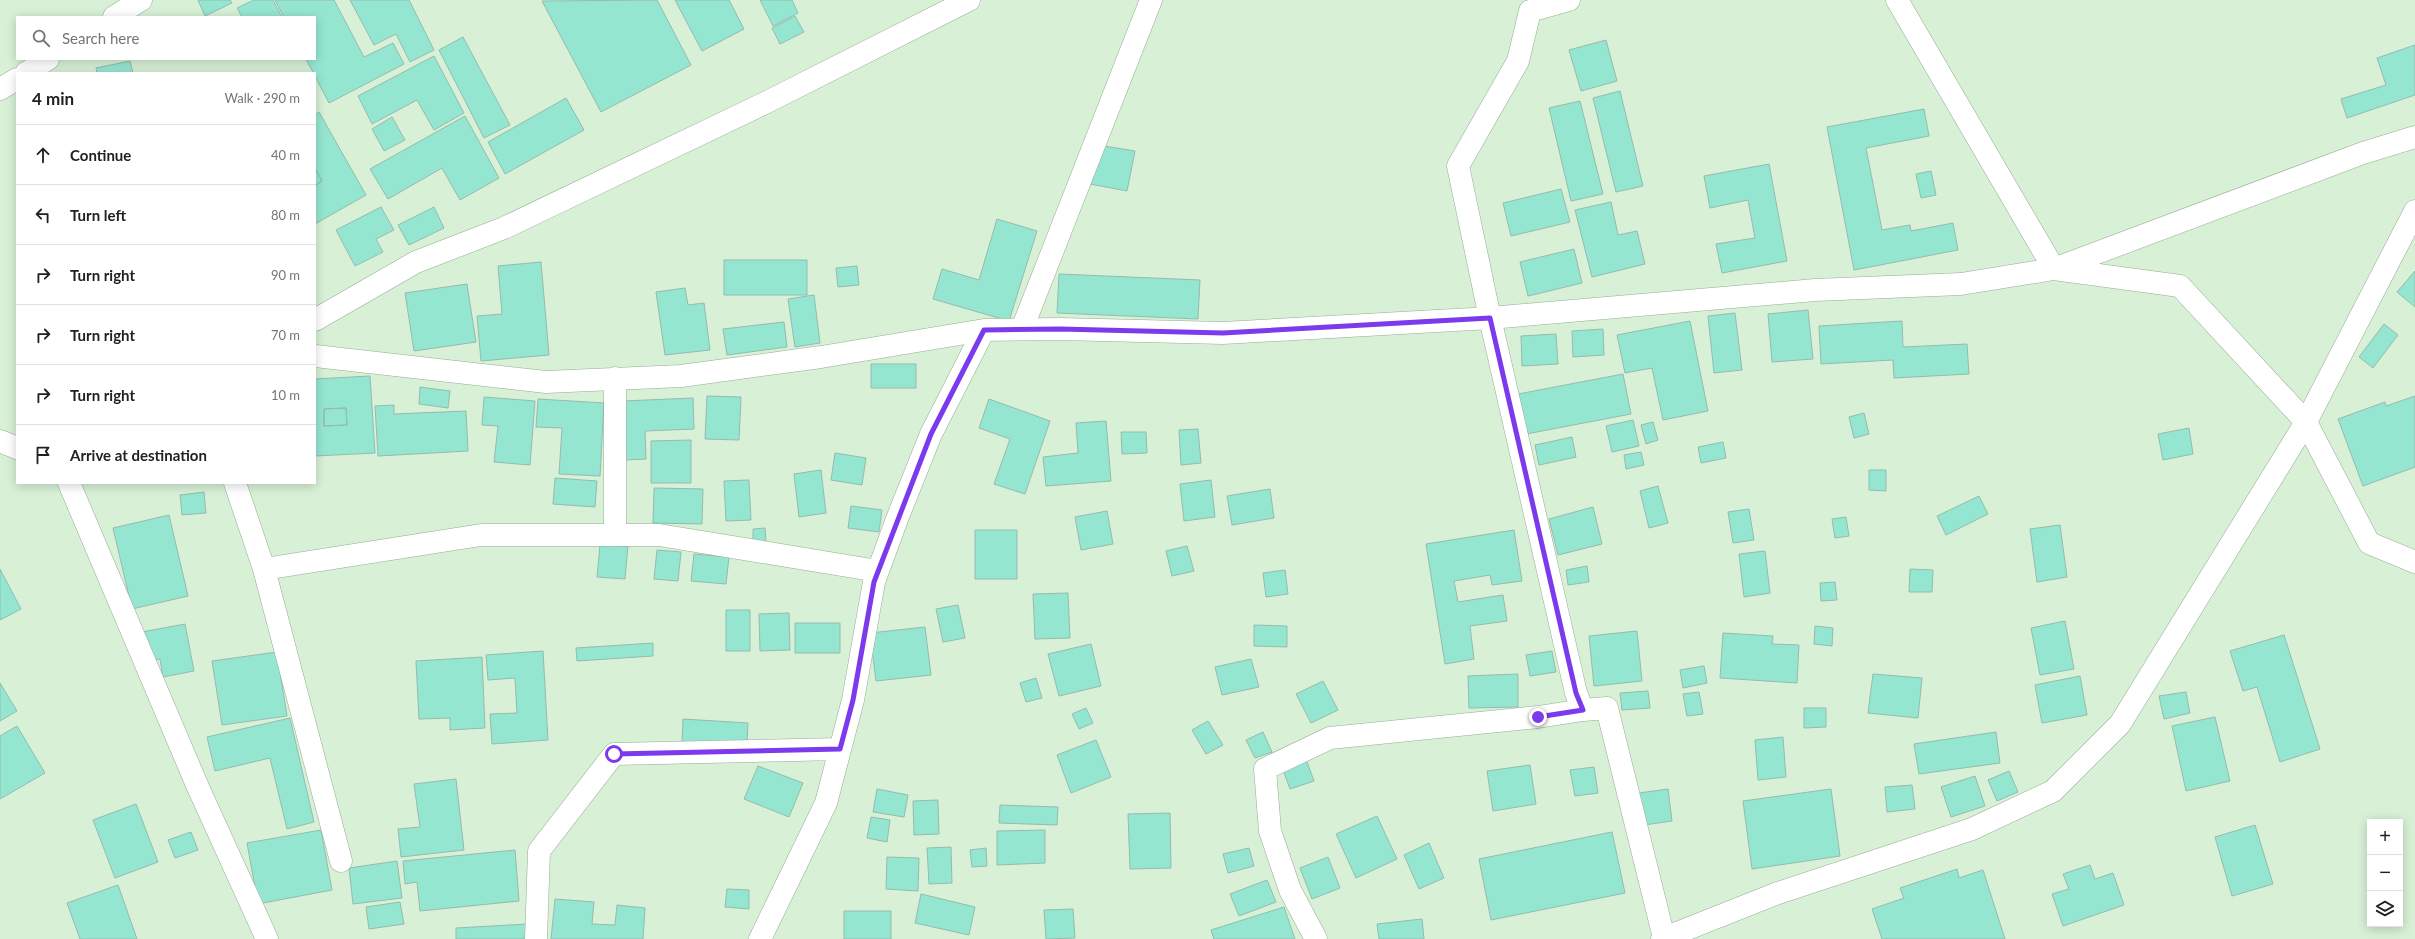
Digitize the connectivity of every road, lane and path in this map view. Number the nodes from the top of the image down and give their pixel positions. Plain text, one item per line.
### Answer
1 (141, 0) edge
2 (969, 0) edge
3 (1151, 0) edge
4 (1569, 0) edge
5 (1896, 0) edge
6 (116, 16) edge
7 (46, 60) edge
8 (28, 72) edge
9 (16, 80) edge
10 (0, 89) edge
11 (2415, 137) edge
12 (2415, 211) edge
13 (2054, 269) junction
14 (1490, 318) junction
15 (316, 319) edge
16 (1022, 329) junction
17 (984, 330) junction
18 (316, 356) edge
19 (615, 378) junction
20 (2306, 422) junction
21 (0, 441) edge
22 (16, 448) edge
23 (69, 484) edge
24 (235, 484) edge
25 (615, 535) junction
26 (2415, 562) edge
27 (264, 569) junction
28 (878, 571) junction
29 (1583, 710) junction
30 (840, 749) junction
31 (341, 861) dead end
32 (267, 939) edge
33 (536, 939) edge
34 (760, 939) edge
35 (1316, 939) edge
36 (1663, 939) edge

1 - 6 street
2 - 15 street
3 - 16 street
4 - 14 street
5 - 13 street
7 - 8 street
9 - 10 street
11 - 13 street
12 - 20 street
13 - 14 street
13 - 20 street
14 - 16 street
14 - 29 street
16 - 17 street
17 - 19 street
17 - 28 street
18 - 19 street
19 - 25 street
20 - 26 street
20 - 36 street
21 - 22 street
23 - 32 street
24 - 27 street
25 - 27 street
25 - 28 street
27 - 31 street
28 - 30 street
29 - 35 street
29 - 36 street
30 - 33 street
30 - 34 street

